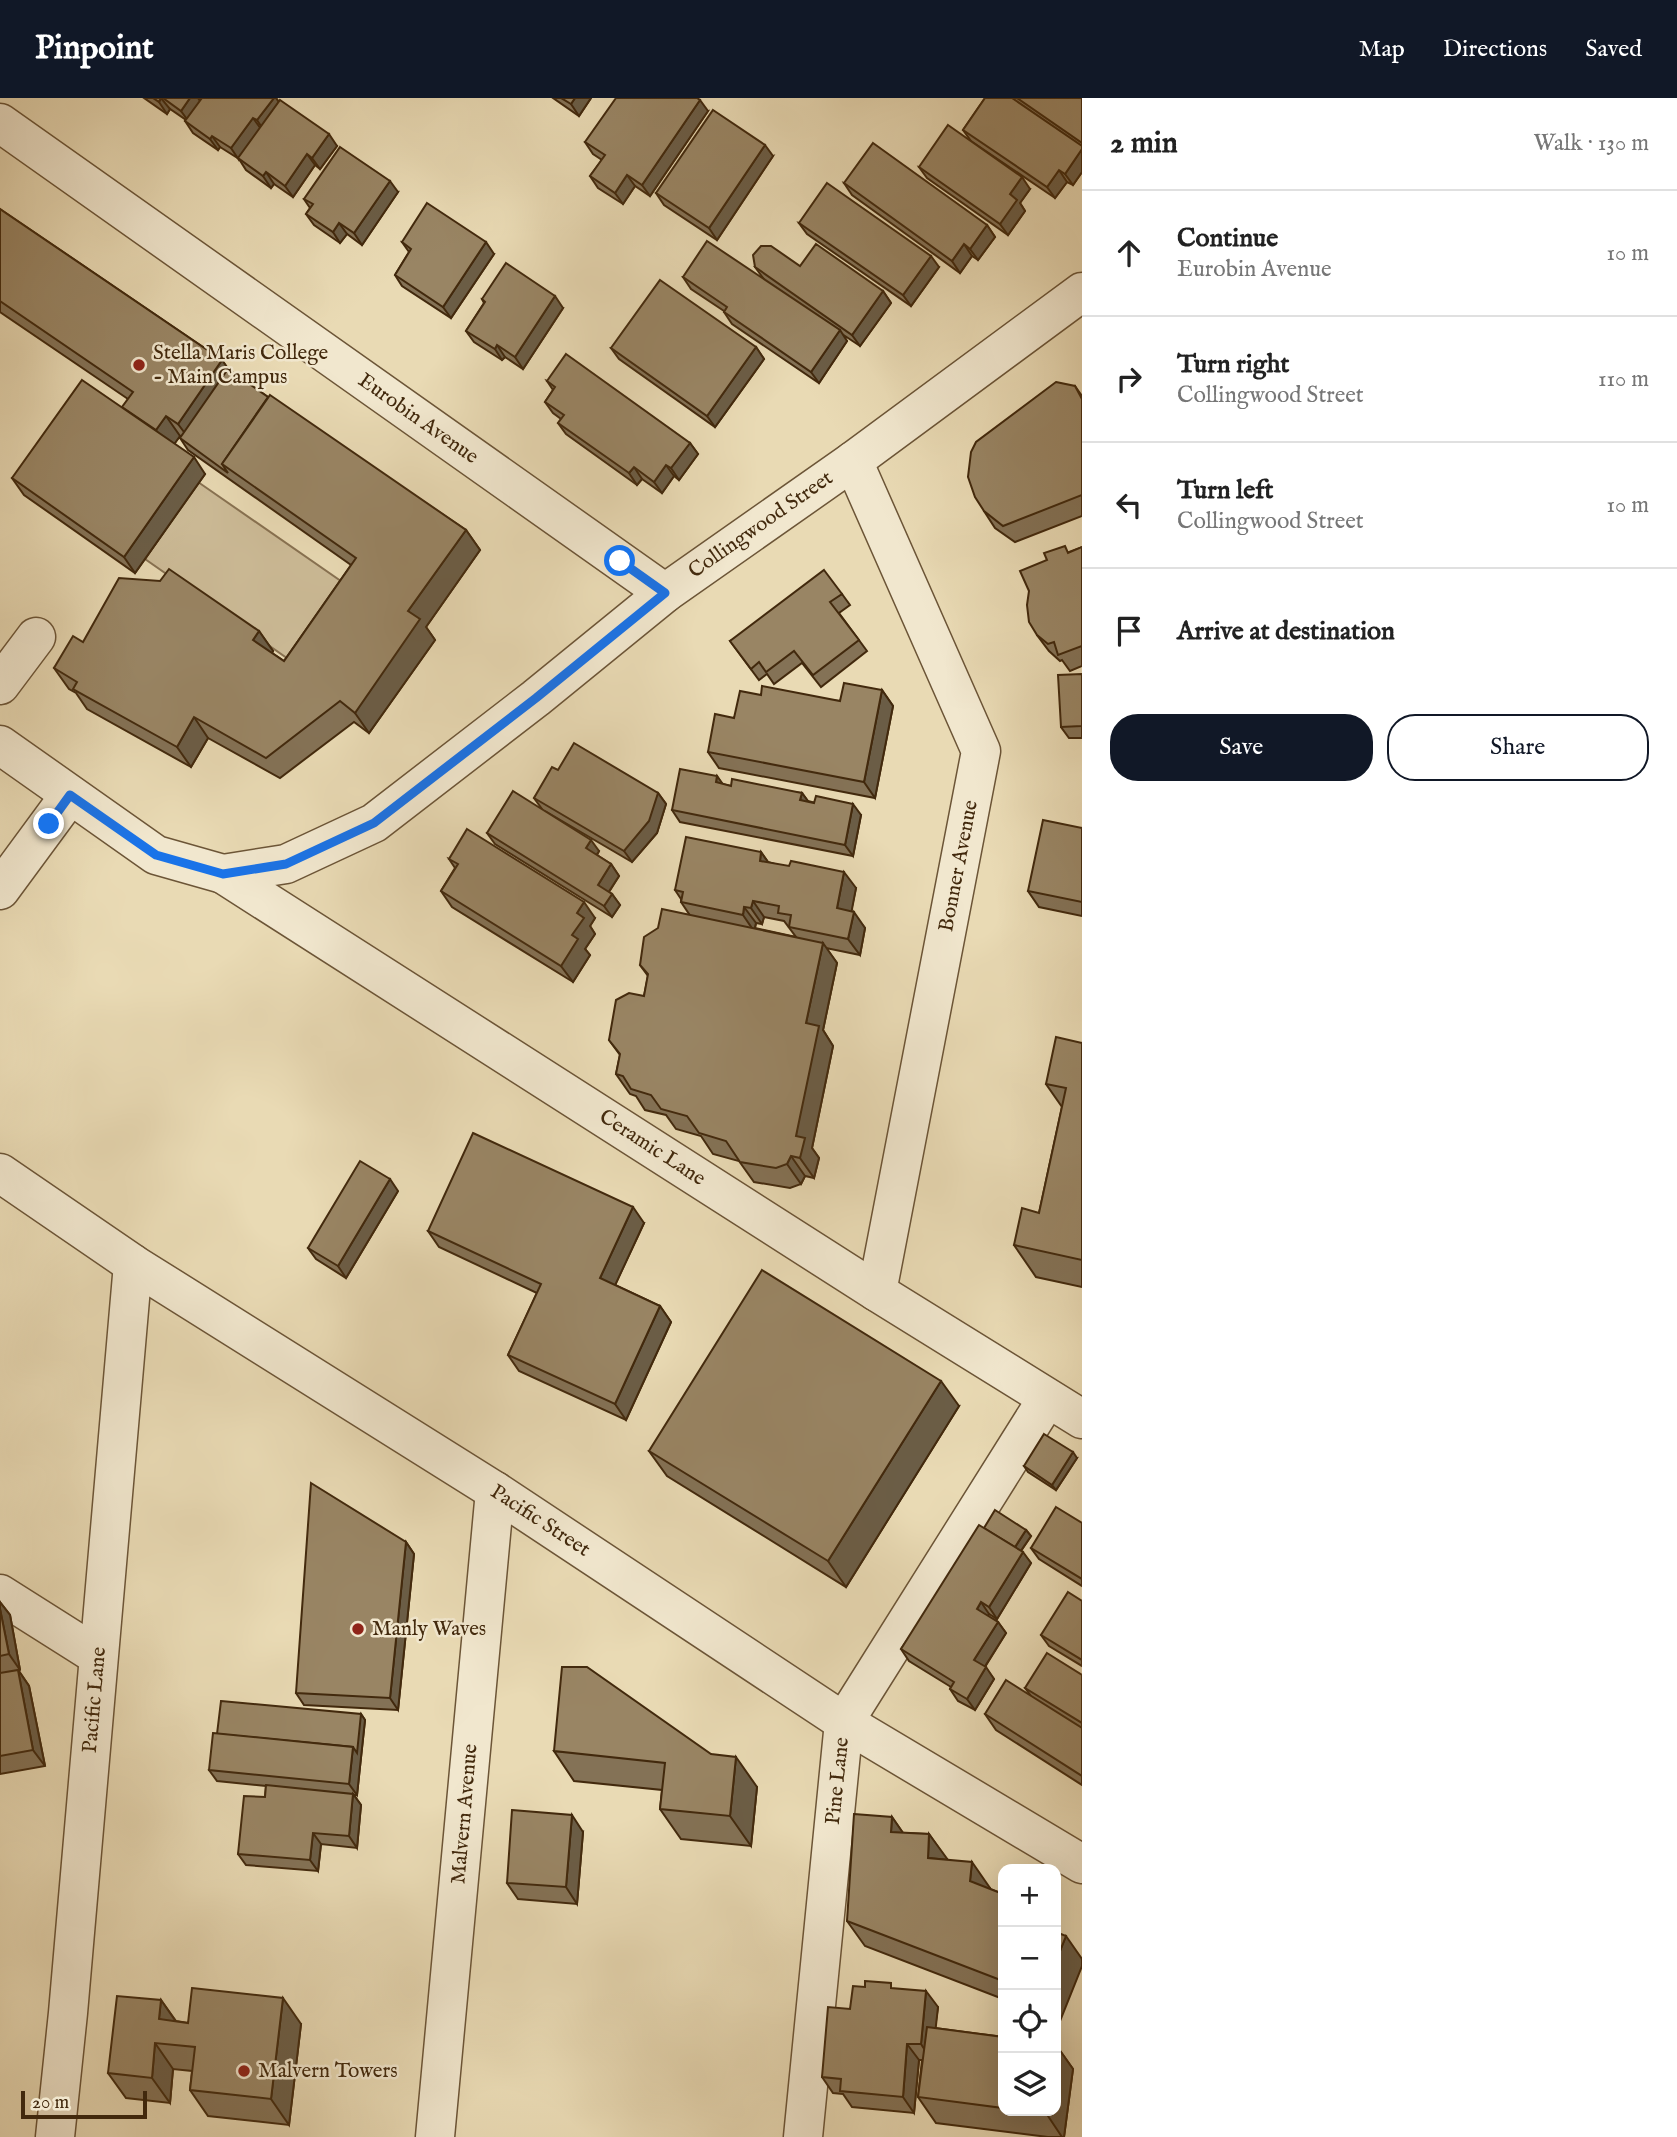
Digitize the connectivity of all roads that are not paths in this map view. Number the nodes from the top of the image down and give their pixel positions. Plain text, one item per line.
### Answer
1 (0, 123) edge
2 (1082, 292) edge
3 (853, 461) junction
4 (665, 593) junction
5 (36, 637) dead end
6 (0, 685) edge
7 (0, 744) edge
8 (70, 795) junction
9 (223, 874) junction
10 (0, 890) edge
11 (0, 1172) edge
12 (134, 1264) junction
13 (877, 1292) junction
14 (1048, 1399) junction
15 (1082, 1419) edge
16 (495, 1491) junction
17 (0, 1594) edge
18 (98, 1657) junction
19 (844, 1722) junction
20 (1082, 1864) edge
21 (55, 2137) edge
22 (435, 2137) edge
23 (803, 2137) edge

1 - 4 street, Eurobin Avenue
2 - 3 street, Collingwood Street
3 - 4 street, Collingwood Street
3 - 13 street, Bonner Avenue
4 - 9 street, Collingwood Street
5 - 6 street
7 - 8 street, Collingwood Street
8 - 9 street, Collingwood Street
8 - 10 street
9 - 13 street, Ceramic Lane
11 - 12 street, Pacific Street
12 - 16 street, Pacific Street
12 - 18 street, Pacific Lane
13 - 14 street, Ceramic Lane
14 - 15 street, Ceramic Lane
14 - 19 street, Pine Lane
16 - 19 street, Pacific Street
16 - 22 street, Malvern Avenue
17 - 18 street
18 - 21 street, Pacific Lane
19 - 20 street, Pacific Street
19 - 23 street, Pine Lane

